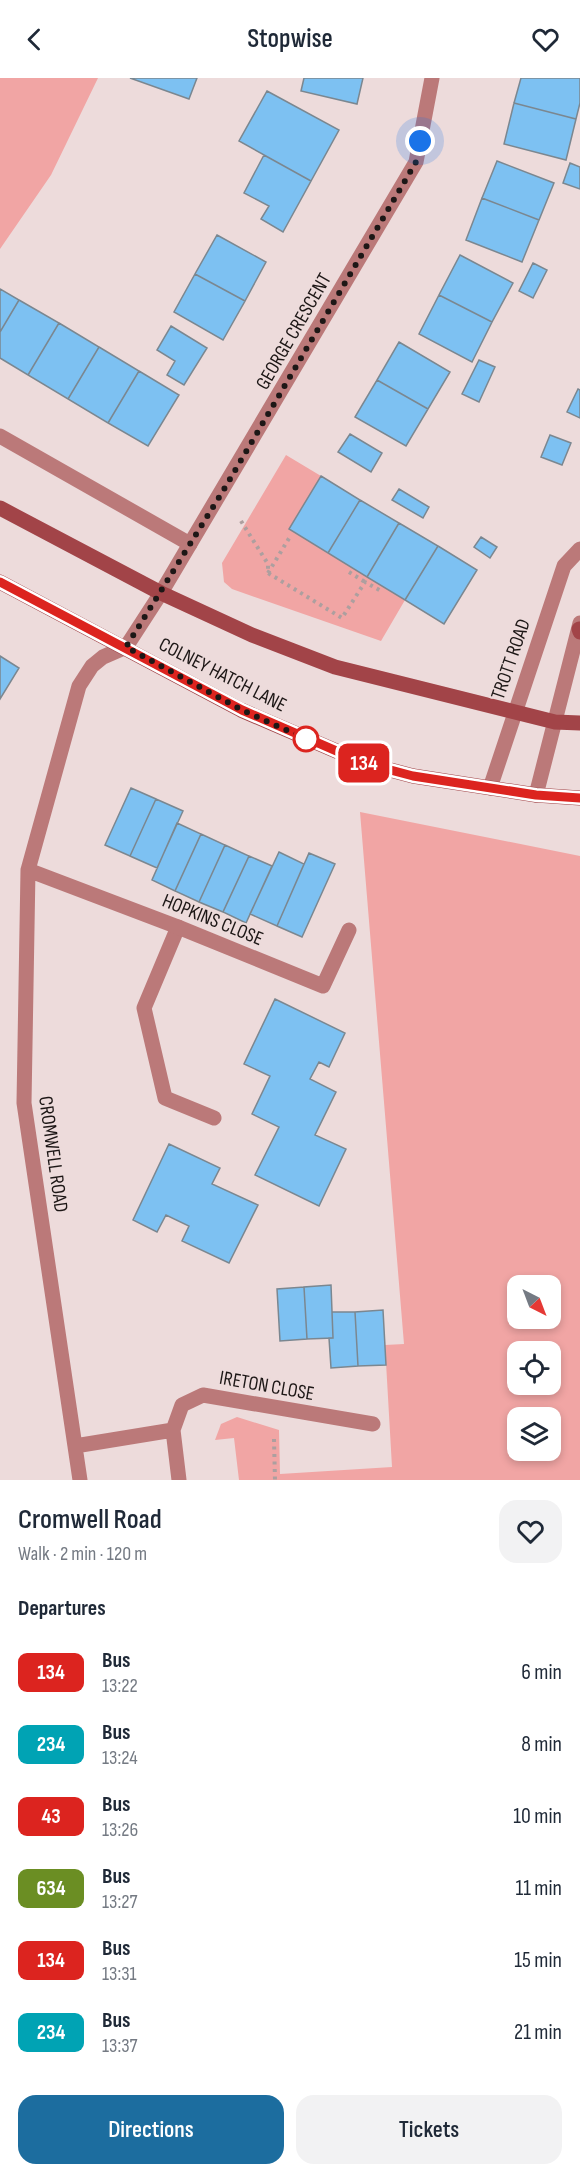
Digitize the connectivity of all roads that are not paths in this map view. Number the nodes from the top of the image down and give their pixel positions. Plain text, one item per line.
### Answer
1 (432, 78) edge
2 (0, 436) edge
3 (0, 508) edge
4 (190, 544) junction
5 (580, 549) edge
6 (0, 582) edge
7 (161, 593) junction
8 (580, 628) edge
9 (126, 647) junction
10 (514, 711) junction
11 (555, 722) junction
12 (580, 723) edge
13 (490, 788) junction
14 (536, 795) junction
15 (580, 798) edge
16 (28, 870) junction
17 (178, 927) junction
18 (349, 930) dead end
19 (214, 1118) dead end
20 (373, 1424) dead end
21 (173, 1430) junction
22 (75, 1446) junction
23 (80, 1480) edge
24 (179, 1480) edge

1 - 4 street, GEORGE CRESCENT
2 - 4 street
3 - 7 main road
4 - 7 street, GEORGE CRESCENT
5 - 10 street, TROTT ROAD
6 - 9 main road, COLNEY HATCH LANE
7 - 9 street, GEORGE CRESCENT
7 - 10 main road
8 - 11 street
9 - 13 main road, COLNEY HATCH LANE
9 - 16 street, CROMWELL ROAD
10 - 11 main road
10 - 13 street, TROTT ROAD
11 - 12 main road
11 - 14 street
13 - 14 main road, COLNEY HATCH LANE
14 - 15 main road, COLNEY HATCH LANE
16 - 17 street, HOPKINS CLOSE
16 - 22 street, CROMWELL ROAD
17 - 18 street, HOPKINS CLOSE
17 - 19 street
20 - 21 street, IRETON CLOSE
21 - 22 street
21 - 24 street
22 - 23 street, CROMWELL ROAD

